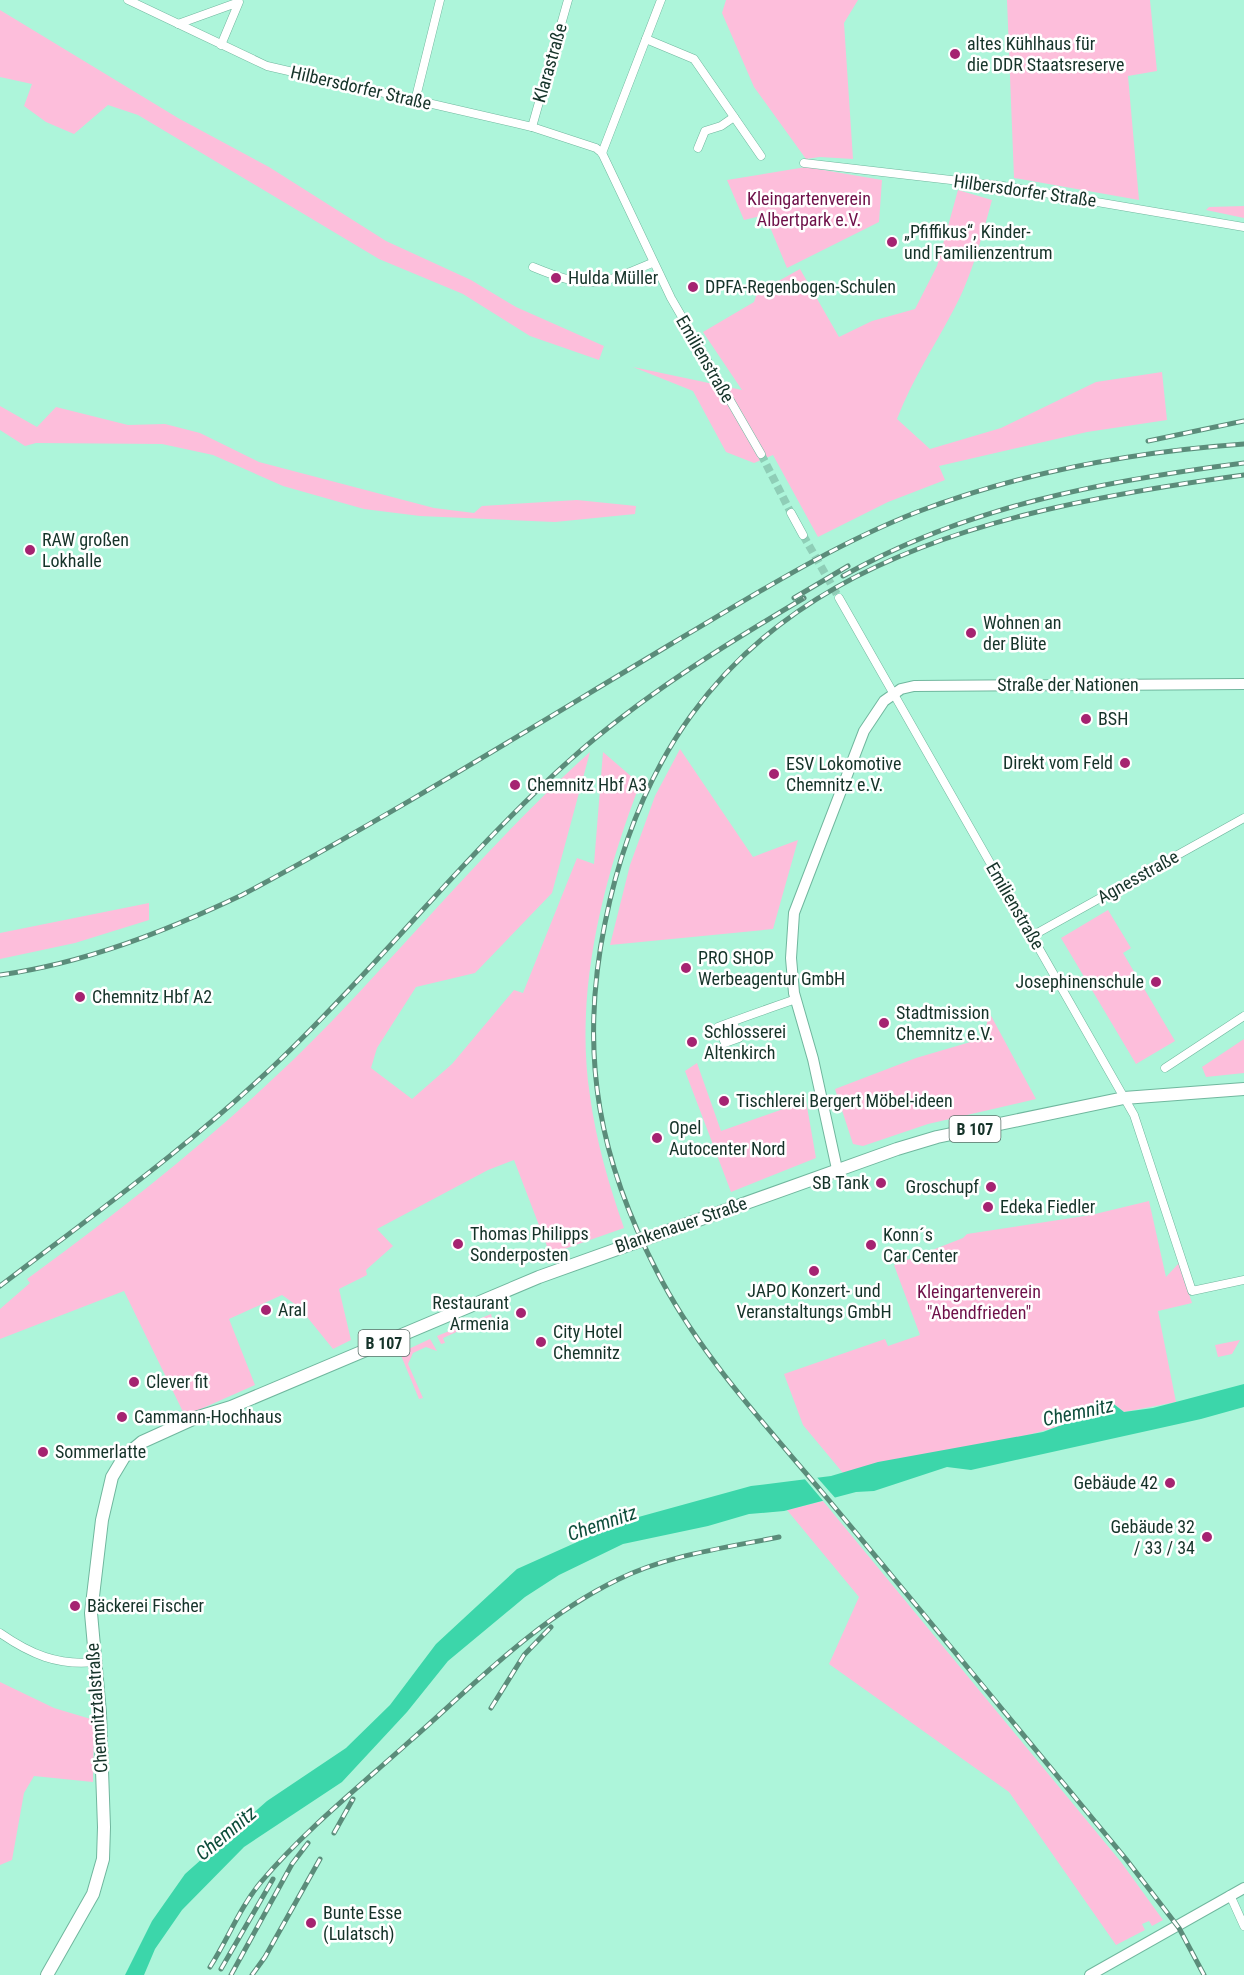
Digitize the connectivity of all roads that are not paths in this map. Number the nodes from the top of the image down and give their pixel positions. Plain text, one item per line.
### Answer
1 (128, 0) edge
2 (440, 0) edge
3 (568, 0) edge
4 (661, 0) edge
5 (241, 1) edge
6 (178, 24) junction
7 (646, 39) junction
8 (221, 45) junction
9 (415, 101) junction
10 (734, 117) junction
11 (532, 127) junction
12 (698, 148) dead end
13 (602, 153) junction
14 (761, 156) dead end
15 (804, 163) dead end
16 (1244, 228) edge
17 (652, 262) junction
18 (533, 267) dead end
19 (761, 454) tunnel mouth
20 (791, 513) tunnel mouth
21 (803, 535) tunnel mouth
22 (839, 598) tunnel mouth
23 (1244, 684) edge
24 (893, 694) junction
25 (1244, 818) edge
26 (1032, 936) junction
27 (796, 999) junction
28 (1244, 1016) edge
29 (733, 1022) dead end
30 (1165, 1068) dead end
31 (1244, 1089) edge
32 (1124, 1098) junction
33 (837, 1169) junction
34 (1244, 1280) edge
35 (142, 1442) joint
36 (0, 1633) edge
37 (95, 1662) junction
38 (1244, 1888) edge
39 (1230, 1896) junction
40 (1244, 1926) edge
41 (47, 1975) edge
42 (1090, 1975) edge

1 - 6 street, Hilbersdorfer Straße
2 - 9 street
3 - 11 street, Klarastraße
4 - 7 street
5 - 6 street
5 - 8 street
6 - 8 street, Hilbersdorfer Straße
7 - 10 street
7 - 13 street
8 - 9 street, Hilbersdorfer Straße
9 - 11 street, Hilbersdorfer Straße
10 - 12 street
10 - 14 street
11 - 13 street, Hilbersdorfer Straße
13 - 17 street, Emilienstraße
15 - 16 street, Hilbersdorfer Straße
17 - 18 street
17 - 19 street, Emilienstraße
20 - 21 street
22 - 24 street, Emilienstraße
23 - 24 main road, Straße der Nationen
24 - 26 street, Emilienstraße
24 - 27 main road
25 - 26 street, Agnesstraße
26 - 32 street, Emilienstraße
27 - 29 street
27 - 33 main road
28 - 30 street
31 - 32 main road, Blankenauer Straße / B 107
32 - 33 main road, Blankenauer Straße / B 107
32 - 34 street, Emilienstraße
33 - 35 main road, Blankenauer Straße / B 107
35 - 37 main road, Chemnitztalstraße / B 107
36 - 37 street
37 - 41 main road, Chemnitztalstraße / B 107
38 - 39 main road
39 - 40 street
39 - 42 main road

